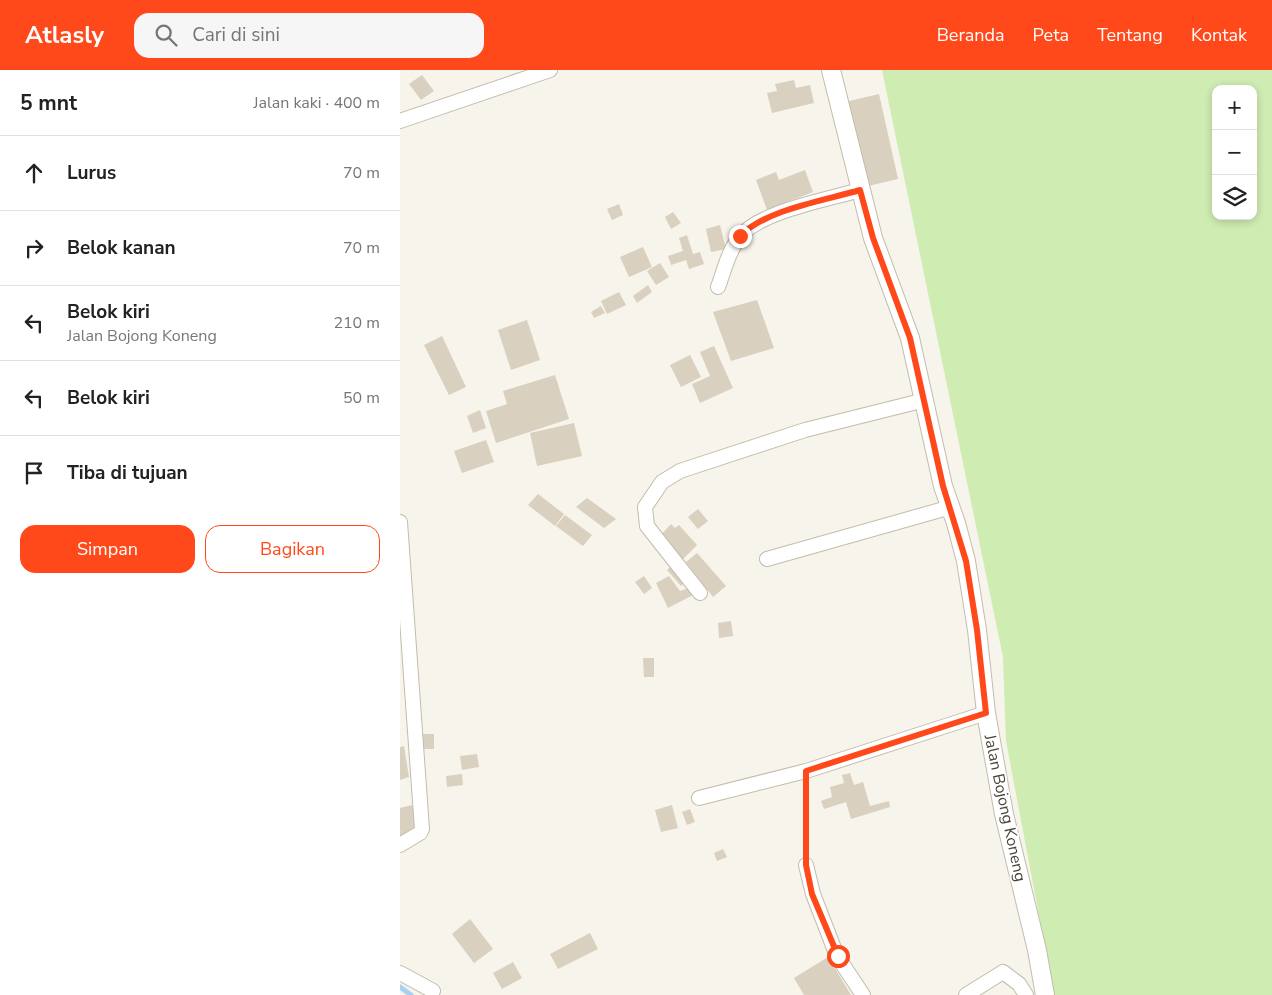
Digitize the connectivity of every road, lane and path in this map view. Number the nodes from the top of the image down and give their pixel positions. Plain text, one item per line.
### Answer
1 (550, 70) edge
2 (831, 70) edge
3 (400, 121) edge
4 (860, 190) junction
5 (718, 287) dead end
6 (925, 400) junction
7 (951, 507) junction
8 (400, 522) edge
9 (767, 560) dead end
10 (700, 593) dead end
11 (404, 640) edge
12 (986, 713) junction
13 (806, 771) junction
14 (699, 798) dead end
15 (400, 845) edge
16 (806, 865) joint
17 (401, 974) edge
18 (433, 991) dead end
19 (863, 995) edge
20 (966, 995) edge
21 (1026, 995) edge
22 (1045, 995) edge

1 - 3 street
2 - 4 street, Jalan Bojong Koneng
4 - 5 street
4 - 6 street, Jalan Bojong Koneng
6 - 7 street, Jalan Bojong Koneng
6 - 10 street
7 - 9 street
7 - 12 street, Jalan Bojong Koneng
8 - 11 street
11 - 15 street
12 - 13 street
12 - 22 street, Jalan Bojong Koneng
13 - 14 street
13 - 16 path
16 - 19 street
17 - 18 street
20 - 21 street

